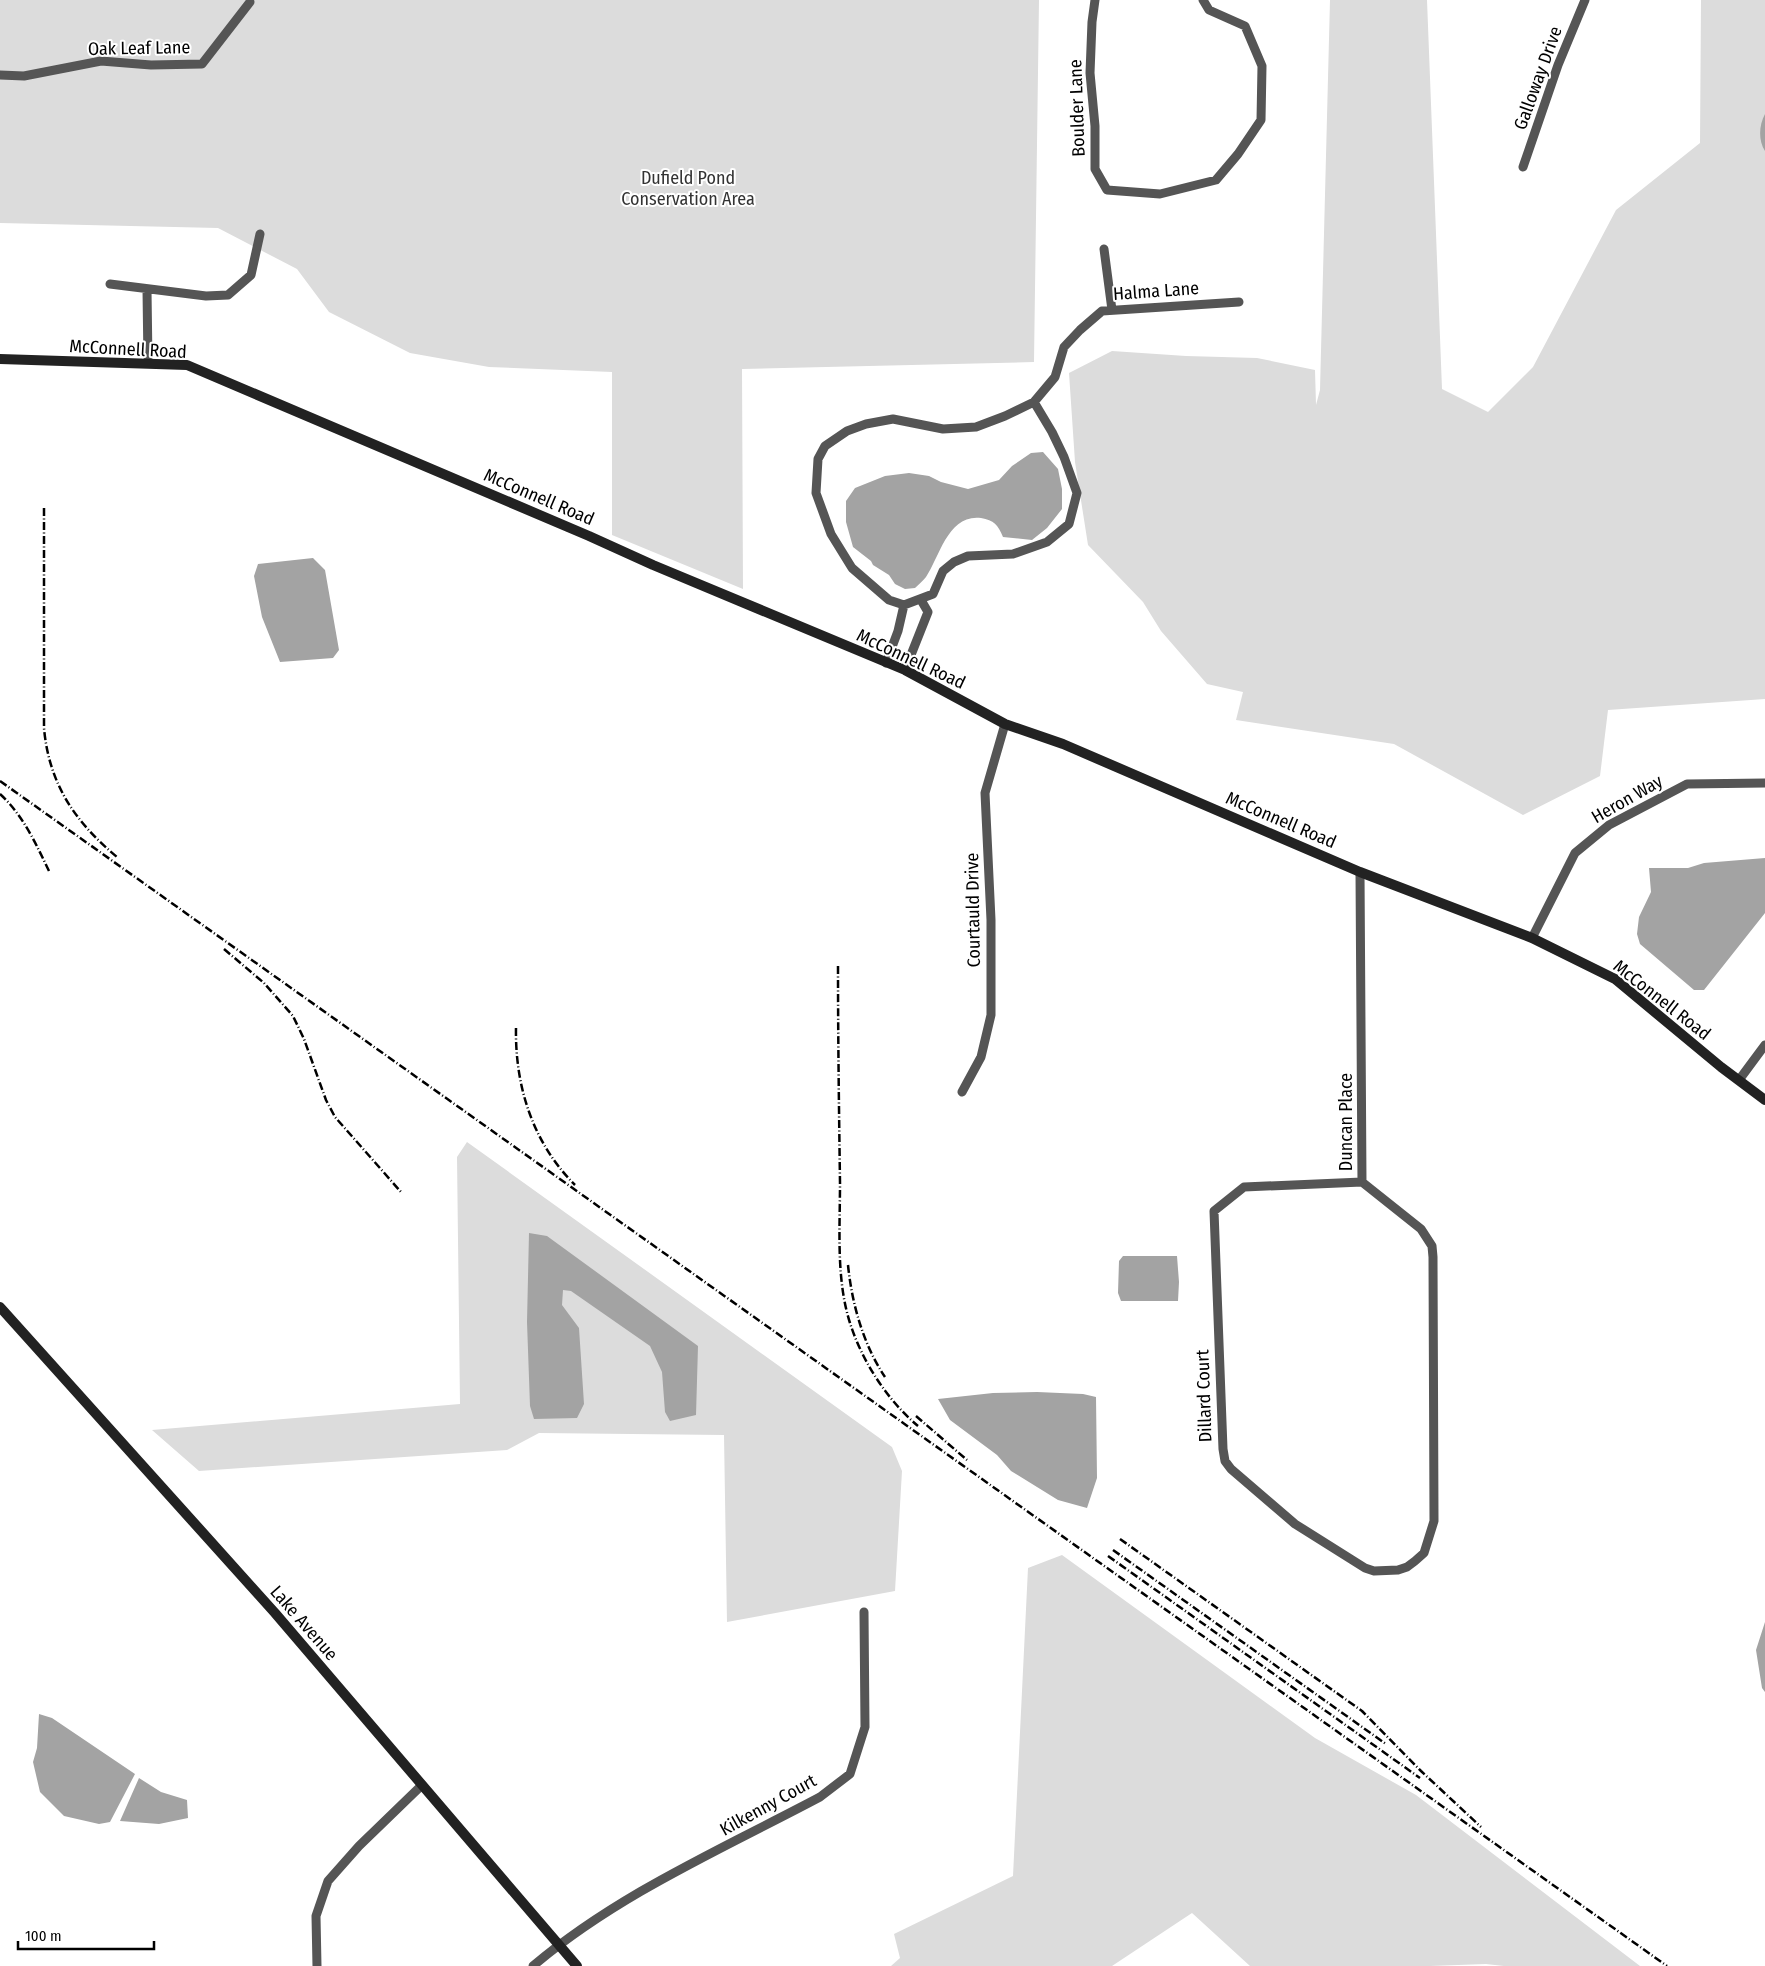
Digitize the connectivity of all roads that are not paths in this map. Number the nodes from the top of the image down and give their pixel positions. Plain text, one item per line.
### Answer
1 (1094, 0) edge
2 (1203, 0) edge
3 (1585, 0) edge
4 (250, 2) dead end
5 (0, 75) edge
6 (1523, 167) dead end
7 (260, 234) dead end
8 (1104, 249) dead end
9 (110, 284) dead end
10 (147, 290) junction
11 (1239, 302) dead end
12 (1112, 310) junction
13 (0, 359) edge
14 (148, 363) junction
15 (1034, 402) junction
16 (921, 600) junction
17 (904, 605) junction
18 (886, 663) junction
19 (905, 670) junction
20 (1005, 724) junction
21 (1765, 783) edge
22 (1360, 872) junction
23 (1532, 938) junction
24 (1765, 1044) edge
25 (1739, 1080) junction
26 (962, 1092) dead end
27 (1765, 1100) edge
28 (1362, 1182) junction
29 (0, 1307) edge
30 (1434, 1521) joint
31 (864, 1612) dead end
32 (422, 1785) junction
33 (558, 1945) junction
34 (317, 1966) edge
35 (533, 1966) edge
36 (577, 1966) edge

1 - 2 street, Boulder Lane
3 - 6 street, Galloway Drive
4 - 5 street, Oak Leaf Lane
7 - 10 street
8 - 12 street
9 - 10 street
10 - 14 street
11 - 12 street, Halma Lane
12 - 15 street, Halma Lane
13 - 14 street, McConnell Road
14 - 18 street, McConnell Road
15 - 16 street
15 - 17 street
16 - 17 street
16 - 19 street
17 - 18 street
18 - 19 street, McConnell Road
19 - 20 street, McConnell Road
20 - 22 street, McConnell Road
20 - 26 street, Courtauld Drive
21 - 23 street, Heron Way
22 - 23 street, McConnell Road
22 - 28 street, Duncan Place
23 - 25 street, McConnell Road
24 - 25 street
25 - 27 street, McConnell Road
28 - 30 street, Duncan Place
28 - 30 street, Dillard Court
29 - 32 street, Lake Avenue
31 - 33 street, Kilkenny Court
32 - 33 street, Lake Avenue
32 - 34 street
33 - 35 street, Kilkenny Court
33 - 36 street, Lake Avenue

